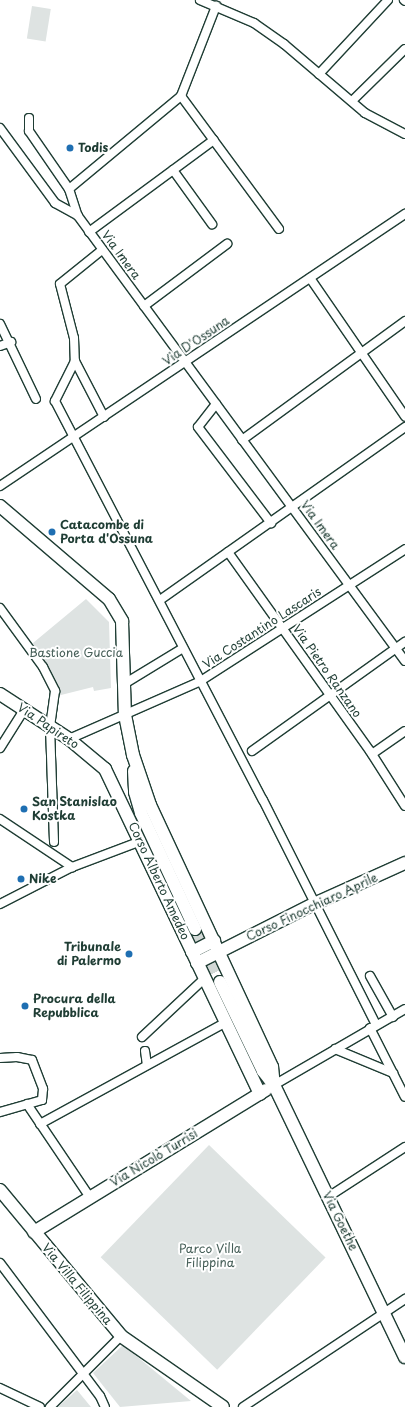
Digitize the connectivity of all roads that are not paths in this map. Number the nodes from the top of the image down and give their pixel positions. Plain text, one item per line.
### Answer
1 (200, 0) edge
2 (388, 0) edge
3 (216, 6) junction
4 (405, 49) edge
5 (319, 74) junction
6 (180, 96) junction
7 (352, 101) junction
8 (28, 118) dead end
9 (0, 128) edge
10 (405, 134) edge
11 (214, 140) junction
12 (173, 170) junction
13 (69, 189) junction
14 (405, 214) edge
15 (78, 216) junction
16 (212, 224) dead end
17 (279, 229) dead end
18 (89, 232) junction
19 (227, 244) dead end
20 (102, 250) junction
21 (310, 278) junction
22 (144, 306) junction
23 (405, 321) edge
24 (0, 324) edge
25 (11, 342) junction
26 (0, 346) edge
27 (361, 353) junction
28 (75, 361) junction
29 (185, 363) junction
30 (36, 399) dead end
31 (216, 404) junction
32 (405, 416) edge
33 (104, 418) junction
34 (405, 426) edge
35 (73, 438) junction
36 (242, 440) junction
37 (0, 486) edge
38 (0, 506) edge
39 (292, 508) junction
40 (271, 523) junction
41 (405, 549) edge
42 (228, 552) junction
43 (349, 585) junction
44 (160, 600) junction
45 (0, 608) edge
46 (283, 630) junction
47 (405, 642) edge
48 (183, 648) junction
49 (396, 649) junction
50 (405, 661) edge
51 (199, 682) junction
52 (124, 684) junction
53 (0, 694) edge
54 (329, 696) junction
55 (24, 710) junction
56 (125, 715) junction
57 (50, 727) junction
58 (405, 731) edge
59 (69, 739) junction
60 (0, 748) edge
61 (252, 752) dead end
62 (372, 754) junction
63 (133, 755) junction
64 (95, 758) joint
65 (405, 806) edge
66 (2, 824) edge
67 (141, 841) junction
68 (54, 842) dead end
69 (405, 864) edge
70 (72, 867) junction
71 (0, 904) edge
72 (314, 904) junction
73 (195, 929) tunnel mouth
74 (217, 947) junction
75 (195, 957) junction
76 (370, 976) dead end
77 (204, 979) junction
78 (220, 982) tunnel mouth
79 (405, 1010) edge
80 (393, 1017) junction
81 (226, 1022) junction
82 (373, 1027) junction
83 (142, 1037) dead end
84 (336, 1049) junction
85 (145, 1051) dead end
86 (0, 1058) edge
87 (147, 1065) junction
88 (393, 1073) junction
89 (274, 1085) junction
90 (260, 1094) junction
91 (405, 1097) edge
92 (27, 1104) junction
93 (0, 1112) edge
94 (40, 1124) junction
95 (405, 1147) edge
96 (0, 1191) edge
97 (89, 1196) junction
98 (328, 1197) junction
99 (34, 1232) junction
100 (0, 1263) edge
101 (405, 1299) edge
102 (384, 1313) junction
103 (121, 1336) junction
104 (405, 1356) edge
105 (83, 1373) junction
106 (0, 1388) edge
107 (40, 1407) edge
108 (50, 1407) edge
109 (105, 1407) edge
110 (223, 1407) edge
111 (243, 1407) edge

1 - 3 street
2 - 5 street
3 - 5 street
3 - 6 street
4 - 7 street
5 - 7 street
6 - 11 street
6 - 13 street
7 - 10 street
8 - 13 street
9 - 15 street, Via Imera
11 - 12 street
11 - 17 street
12 - 16 street
12 - 18 street
13 - 15 street
14 - 21 street, Via D'Ossuna
15 - 18 street, Via Imera
18 - 20 street, Via Imera
19 - 22 street
20 - 22 street, Via Imera
20 - 28 street
21 - 27 street
21 - 29 street, Via D'Ossuna
22 - 29 street, Via Imera
23 - 27 street
24 - 25 street
25 - 26 street
25 - 30 street
27 - 32 street
27 - 36 street
28 - 33 street
28 - 35 street
29 - 31 street, Via Imera
29 - 33 street, Via D'Ossuna
31 - 36 street, Via Imera
31 - 40 street
33 - 35 street, Via D'Ossuna
34 - 39 street
35 - 37 street, Via D'Ossuna
35 - 44 street
36 - 39 street, Via Imera
38 - 52 street, Corso Alberto Amedeo
39 - 40 street
39 - 43 street, Via Imera
40 - 42 street
41 - 43 street, Via Costantino Lascaris
42 - 44 street
42 - 46 street, Via Pietro Ranzano
43 - 46 street, Via Costantino Lascaris
43 - 49 street, Via Imera
44 - 48 street
45 - 57 street
46 - 51 street, Via Costantino Lascaris
46 - 54 street, Via Pietro Ranzano
47 - 49 street
48 - 51 street
48 - 52 street
49 - 50 street, Via Imera
49 - 54 street
51 - 56 street, Via Costantino Lascaris
51 - 72 street
52 - 56 street, Corso Alberto Amedeo
53 - 55 street, Via Papireto
54 - 61 street
54 - 62 street, Via Pietro Ranzano
55 - 57 street, Via Papireto
55 - 60 street
56 - 59 street, Via Costantino Lascaris
56 - 63 street, Corso Alberto Amedeo
57 - 59 street, Via Papireto
57 - 68 street
58 - 62 street
59 - 64 street, Via Papireto
62 - 65 street, Via Pietro Ranzano
63 - 73 street, Corso Alberto Amedeo
63 - 74 street, Corso Alberto Amedeo
64 - 67 street, Corso Alberto Amedeo
66 - 70 street
67 - 70 street
67 - 75 street, Corso Alberto Amedeo
69 - 72 street, Corso Finocchiaro Aprile
70 - 71 street
72 - 74 street, Corso Finocchiaro Aprile
72 - 82 street
74 - 75 street, Corso Finocchiaro Aprile
74 - 89 street, Corso Alberto Amedeo
75 - 77 street, Corso Alberto Amedeo
76 - 80 street
77 - 81 street, Corso Alberto Amedeo
77 - 83 street
78 - 89 street
79 - 80 street
80 - 82 street
81 - 87 street
81 - 90 street, Corso Alberto Amedeo
82 - 84 street
82 - 88 street
84 - 88 street
84 - 89 street
85 - 87 street
86 - 92 street
87 - 94 street
88 - 91 street
89 - 90 street, Via Nicolò Turrisi
89 - 98 street, Via Goethe
90 - 97 street, Via Nicolò Turrisi
92 - 93 street
92 - 94 street
94 - 97 street
95 - 98 street
96 - 99 street, Via Villa Filippina
97 - 99 street, Via Nicolò Turrisi
98 - 102 street, Via Goethe
99 - 103 street, Via Villa Filippina
100 - 105 street
101 - 102 street
102 - 104 street, Via Goethe
102 - 111 street
103 - 105 street
103 - 110 street, Via Villa Filippina
105 - 108 street
105 - 109 street
106 - 107 street

